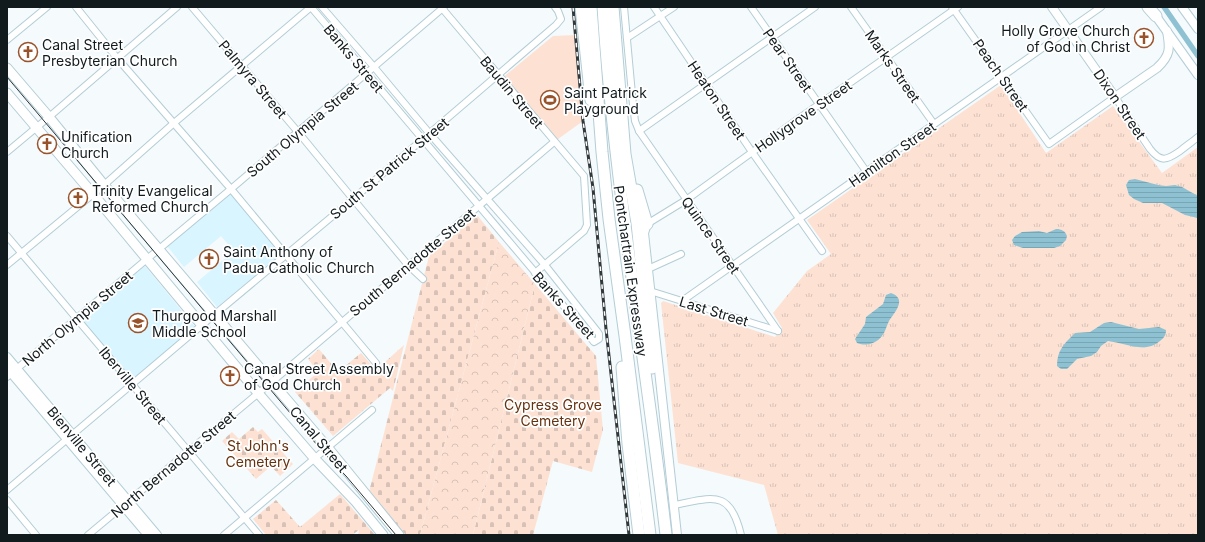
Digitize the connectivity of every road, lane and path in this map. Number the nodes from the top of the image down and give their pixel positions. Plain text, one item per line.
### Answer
1 (46, 7) edge
2 (76, 7) edge
3 (177, 7) edge
4 (192, 7) edge
5 (311, 7) edge
6 (322, 7) edge
7 (442, 7) edge
8 (554, 7) edge
9 (581, 7) edge
10 (591, 7) edge
11 (603, 7) edge
12 (613, 7) edge
13 (624, 7) edge
14 (654, 7) edge
15 (674, 7) edge
16 (751, 7) edge
17 (815, 7) edge
18 (852, 7) edge
19 (1052, 7) edge
20 (1101, 7) edge
21 (1182, 7) edge
22 (1187, 7) edge
23 (955, 8) edge
24 (1151, 10) edge
25 (661, 17) junction
26 (1198, 28) edge
27 (1069, 30) junction
28 (1167, 31) junction
29 (772, 37) junction
30 (627, 38) junction
31 (7, 40) edge
32 (886, 57) junction
33 (117, 58) junction
34 (242, 66) junction
35 (374, 67) junction
36 (7, 68) edge
37 (367, 73) junction
38 (498, 75) junction
39 (1198, 75) edge
40 (1002, 77) junction
41 (705, 84) junction
42 (7, 93) edge
43 (620, 96) junction
44 (1115, 97) junction
45 (820, 104) junction
46 (49, 117) junction
47 (174, 123) junction
48 (934, 124) junction
49 (37, 127) junction
50 (639, 131) junction
51 (298, 132) junction
52 (430, 134) junction
53 (1198, 137) edge
54 (423, 140) junction
55 (554, 142) junction
56 (7, 152) edge
57 (602, 152) junction
58 (752, 152) junction
59 (866, 171) junction
60 (104, 185) junction
61 (231, 189) junction
62 (93, 194) junction
63 (352, 199) junction
64 (486, 200) junction
65 (686, 200) junction
66 (479, 206) junction
67 (130, 216) junction
68 (799, 218) junction
69 (647, 224) junction
70 (119, 225) junction
71 (7, 236) edge
72 (158, 249) junction
73 (822, 251) dead end
74 (21, 253) junction
75 (681, 254) dead end
76 (285, 255) junction
77 (147, 259) junction
78 (7, 265) edge
79 (408, 265) junction
80 (545, 265) junction
81 (732, 266) junction
82 (648, 269) junction
83 (535, 273) junction
84 (423, 278) dead end
85 (650, 291) junction
86 (569, 295) junction
87 (682, 301) junction
88 (561, 302) junction
89 (214, 315) junction
90 (77, 318) junction
91 (341, 322) junction
92 (202, 325) junction
93 (778, 331) joint
94 (625, 336) junction
95 (7, 357) edge
96 (255, 363) junction
97 (376, 363) dead end
98 (11, 372) edge
99 (242, 373) junction
100 (271, 382) junction
101 (132, 384) junction
102 (258, 393) junction
103 (372, 410) dead end
104 (653, 431) junction
105 (69, 437) junction
106 (328, 448) junction
107 (188, 451) junction
108 (315, 458) junction
109 (7, 490) edge
110 (7, 500) edge
111 (125, 503) junction
112 (674, 504) junction
113 (244, 517) junction
114 (36, 535) edge
115 (88, 535) edge
116 (148, 535) edge
117 (157, 535) edge
118 (224, 535) edge
119 (259, 535) edge
120 (383, 535) edge
121 (399, 535) edge
122 (639, 535) edge
123 (650, 535) edge
124 (666, 535) edge
125 (677, 535) edge
126 (741, 535) edge

1 - 31 street
2 - 33 street
3 - 33 street
4 - 34 street, Palmyra Street
5 - 34 street
5 - 37 street, Banks Street
6 - 35 street, Banks Street
7 - 35 street, South Olympia Street
7 - 38 street, Baudin Street
8 - 38 street, South St Patrick Street
9 - 57 highway
10 - 57 highway, Pontchartrain Expressway
11 - 104 highway, Pontchartrain Expressway
12 - 43 highway
13 - 30 street, Quince Street
14 - 25 street, Heaton Street
15 - 25 street
16 - 29 street, Pear Street
17 - 29 street
18 - 32 street, Marks Street
19 - 27 street, Dixon Street
20 - 27 street, Hamilton Street
21 - 26 street
22 - 26 street
23 - 32 street, Hollygrove Street
23 - 40 street, Peach Street
24 - 28 street
25 - 30 street
25 - 41 street, Heaton Street
27 - 40 street, Hamilton Street
27 - 44 street, Dixon Street
28 - 39 street
28 - 44 street
29 - 41 street
29 - 45 street, Pear Street
30 - 50 street, Quince Street
32 - 45 street, Hollygrove Street
32 - 48 street, Marks Street
33 - 46 street
33 - 47 street
34 - 47 street
34 - 51 street, Palmyra Street
35 - 37 street, South Olympia Street
35 - 52 street, Banks Street
36 - 46 main road, Canal Street
37 - 51 street, South Olympia Street
37 - 54 street, Banks Street
38 - 52 street, South St Patrick Street
38 - 55 street, Baudin Street
40 - 44 street, Peach Street
40 - 48 street, Hamilton Street
41 - 50 street
41 - 58 street, Heaton Street
42 - 49 main road, Canal Street
43 - 69 highway
43 - 104 highway
44 - 53 street, Dixon Street
45 - 58 street, Hollygrove Street
45 - 59 street, Pear Street
46 - 49 street
46 - 60 main road, Canal Street
47 - 60 street
47 - 61 street
48 - 59 street, Hamilton Street
49 - 56 street
49 - 62 main road, Canal Street
50 - 65 street, Quince Street
51 - 61 street, South Olympia Street
51 - 63 street, Palmyra Street
52 - 54 street, South St Patrick Street
52 - 64 street, Banks Street
54 - 63 street, South St Patrick Street
54 - 66 street, Banks Street
55 - 64 street, South Bernadotte Street
55 - 80 street, Baudin Street
57 - 94 highway, Pontchartrain Expressway
58 - 65 street, Hollygrove Street
58 - 68 street, Heaton Street
59 - 68 street, Hamilton Street
60 - 62 street
60 - 67 main road, Canal Street
61 - 72 street, South Olympia Street
61 - 76 street
62 - 70 main road, Canal Street
62 - 74 street
63 - 76 street, South St Patrick Street
63 - 79 street, Palmyra Street
64 - 66 street, South Bernadotte Street
64 - 80 street, Banks Street
65 - 69 street, Hollygrove Street
65 - 81 street, Quince Street
66 - 79 street, South Bernadotte Street
66 - 83 street, Banks Street
67 - 70 main road
67 - 72 main road, Canal Street
68 - 73 street, Heaton Street
68 - 81 street, Hamilton Street
69 - 82 street
70 - 77 main road, Canal Street
71 - 74 street, Iberville Street
72 - 77 street, North Olympia Street
72 - 89 main road, Canal Street
74 - 78 street
74 - 90 street, Iberville Street
75 - 82 street
76 - 89 street, South St Patrick Street
76 - 91 street
77 - 90 street, North Olympia Street
77 - 92 main road, Canal Street
79 - 84 street, Palmyra Street
79 - 91 street, South Bernadotte Street
80 - 83 street
80 - 86 street, Banks Street
81 - 87 street, Hamilton Street
81 - 93 street, Quince Street
82 - 85 street
83 - 88 street, Banks Street
85 - 87 street, Last Street
85 - 112 street
86 - 88 street
86 - 88 street, Banks Street
87 - 93 street, Last Street
89 - 92 street, South St Patrick Street
89 - 96 main road, Canal Street
90 - 98 street, North Olympia Street
90 - 101 street, Iberville Street
91 - 97 street
91 - 100 street, South Bernadotte Street
92 - 99 main road, Canal Street
92 - 101 street, South St Patrick Street
94 - 122 highway
94 - 123 highway, Pontchartrain Expressway
95 - 98 street, Bienville Street
96 - 99 main road
96 - 100 main road, Canal Street
98 - 105 street, Bienville Street
99 - 102 main road, Canal Street
100 - 102 street, South Bernadotte Street
100 - 106 main road, Canal Street
101 - 105 street, South St Patrick Street
101 - 107 street, Iberville Street
102 - 107 street, North Bernadotte Street
102 - 108 main road, Canal Street
103 - 106 street
104 - 124 highway, Pontchartrain Expressway
105 - 109 street, South St Patrick Street
105 - 111 street, Bienville Street
106 - 108 street
106 - 121 main road, Canal Street
107 - 111 street, North Bernadotte Street
107 - 113 street, Iberville Street
108 - 113 street
108 - 120 main road, Canal Street
110 - 114 street
111 - 115 street, North Bernadotte Street
111 - 116 street, Bienville Street
111 - 117 street, Bienville Street
112 - 125 street
112 - 126 street
113 - 118 street
113 - 119 street, Iberville Street

